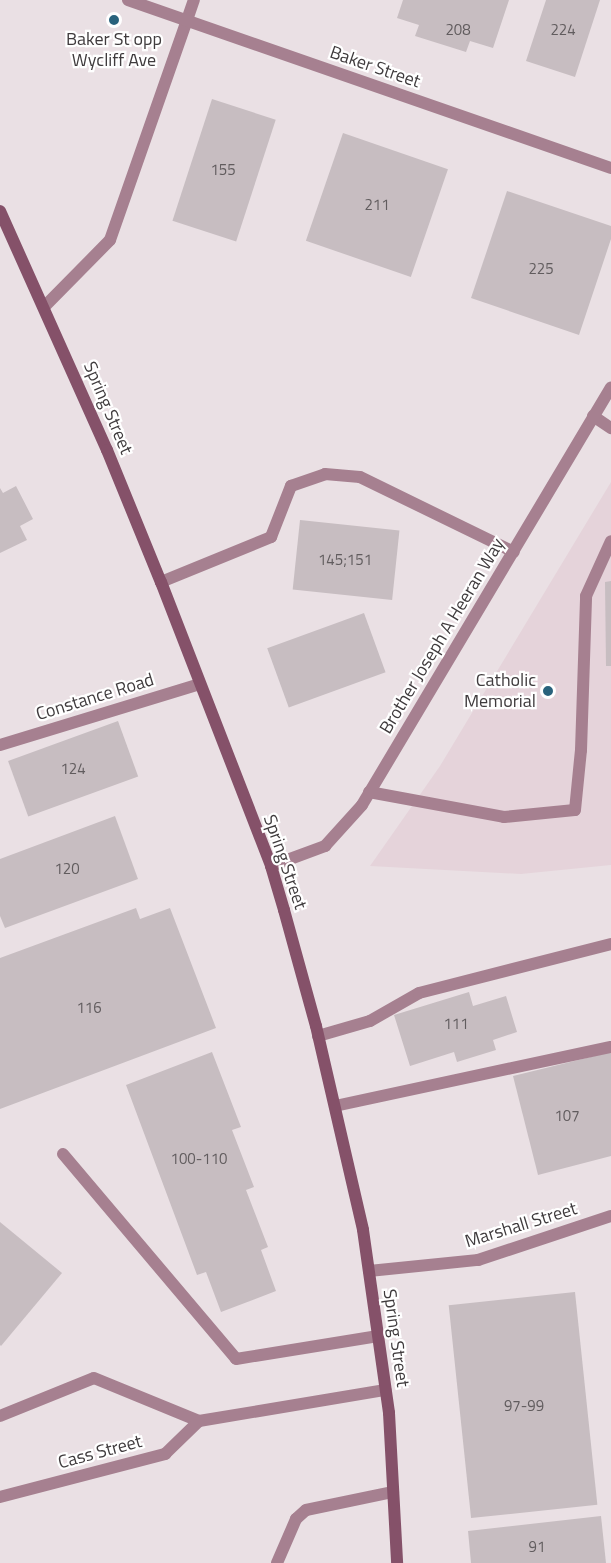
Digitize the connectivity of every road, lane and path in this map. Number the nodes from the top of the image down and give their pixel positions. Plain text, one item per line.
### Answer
1 (128, 0) edge
2 (194, 0) edge
3 (187, 20) junction
4 (611, 168) edge
5 (0, 211) edge
6 (44, 306) junction
7 (611, 388) edge
8 (593, 416) junction
9 (611, 428) edge
10 (611, 542) edge
11 (513, 552) junction
12 (161, 582) junction
13 (200, 684) junction
14 (0, 745) edge
15 (369, 792) junction
16 (271, 866) junction
17 (611, 944) edge
18 (318, 1036) junction
19 (611, 1047) edge
20 (334, 1106) junction
21 (63, 1154) dead end
22 (611, 1216) edge
23 (369, 1271) junction
24 (378, 1335) junction
25 (385, 1390) junction
26 (0, 1416) edge
27 (199, 1421) junction
28 (393, 1492) junction
29 (0, 1497) edge
30 (277, 1563) edge
31 (397, 1563) edge

1 - 3 street, Baker Street
2 - 3 street
3 - 4 street, Baker Street
3 - 6 street
5 - 6 main road, Spring Street
6 - 12 main road, Spring Street
7 - 8 street, Brother Joseph A Heeran Way
8 - 9 street
8 - 11 street, Brother Joseph A Heeran Way
10 - 15 street
11 - 12 street
11 - 15 street, Brother Joseph A Heeran Way
12 - 13 main road, Spring Street
13 - 14 street, Constance Road
13 - 16 main road, Spring Street
15 - 16 street, Brother Joseph A Heeran Way
16 - 18 main road, Spring Street
17 - 18 street
18 - 20 main road, Spring Street
19 - 20 street
20 - 23 main road, Spring Street
21 - 24 street
22 - 23 street, Marshall Street
23 - 24 main road, Spring Street
24 - 25 main road, Spring Street
25 - 27 street
25 - 28 main road, Spring Street
26 - 27 street
27 - 29 street, Cass Street
28 - 30 street
28 - 31 main road, Spring Street

